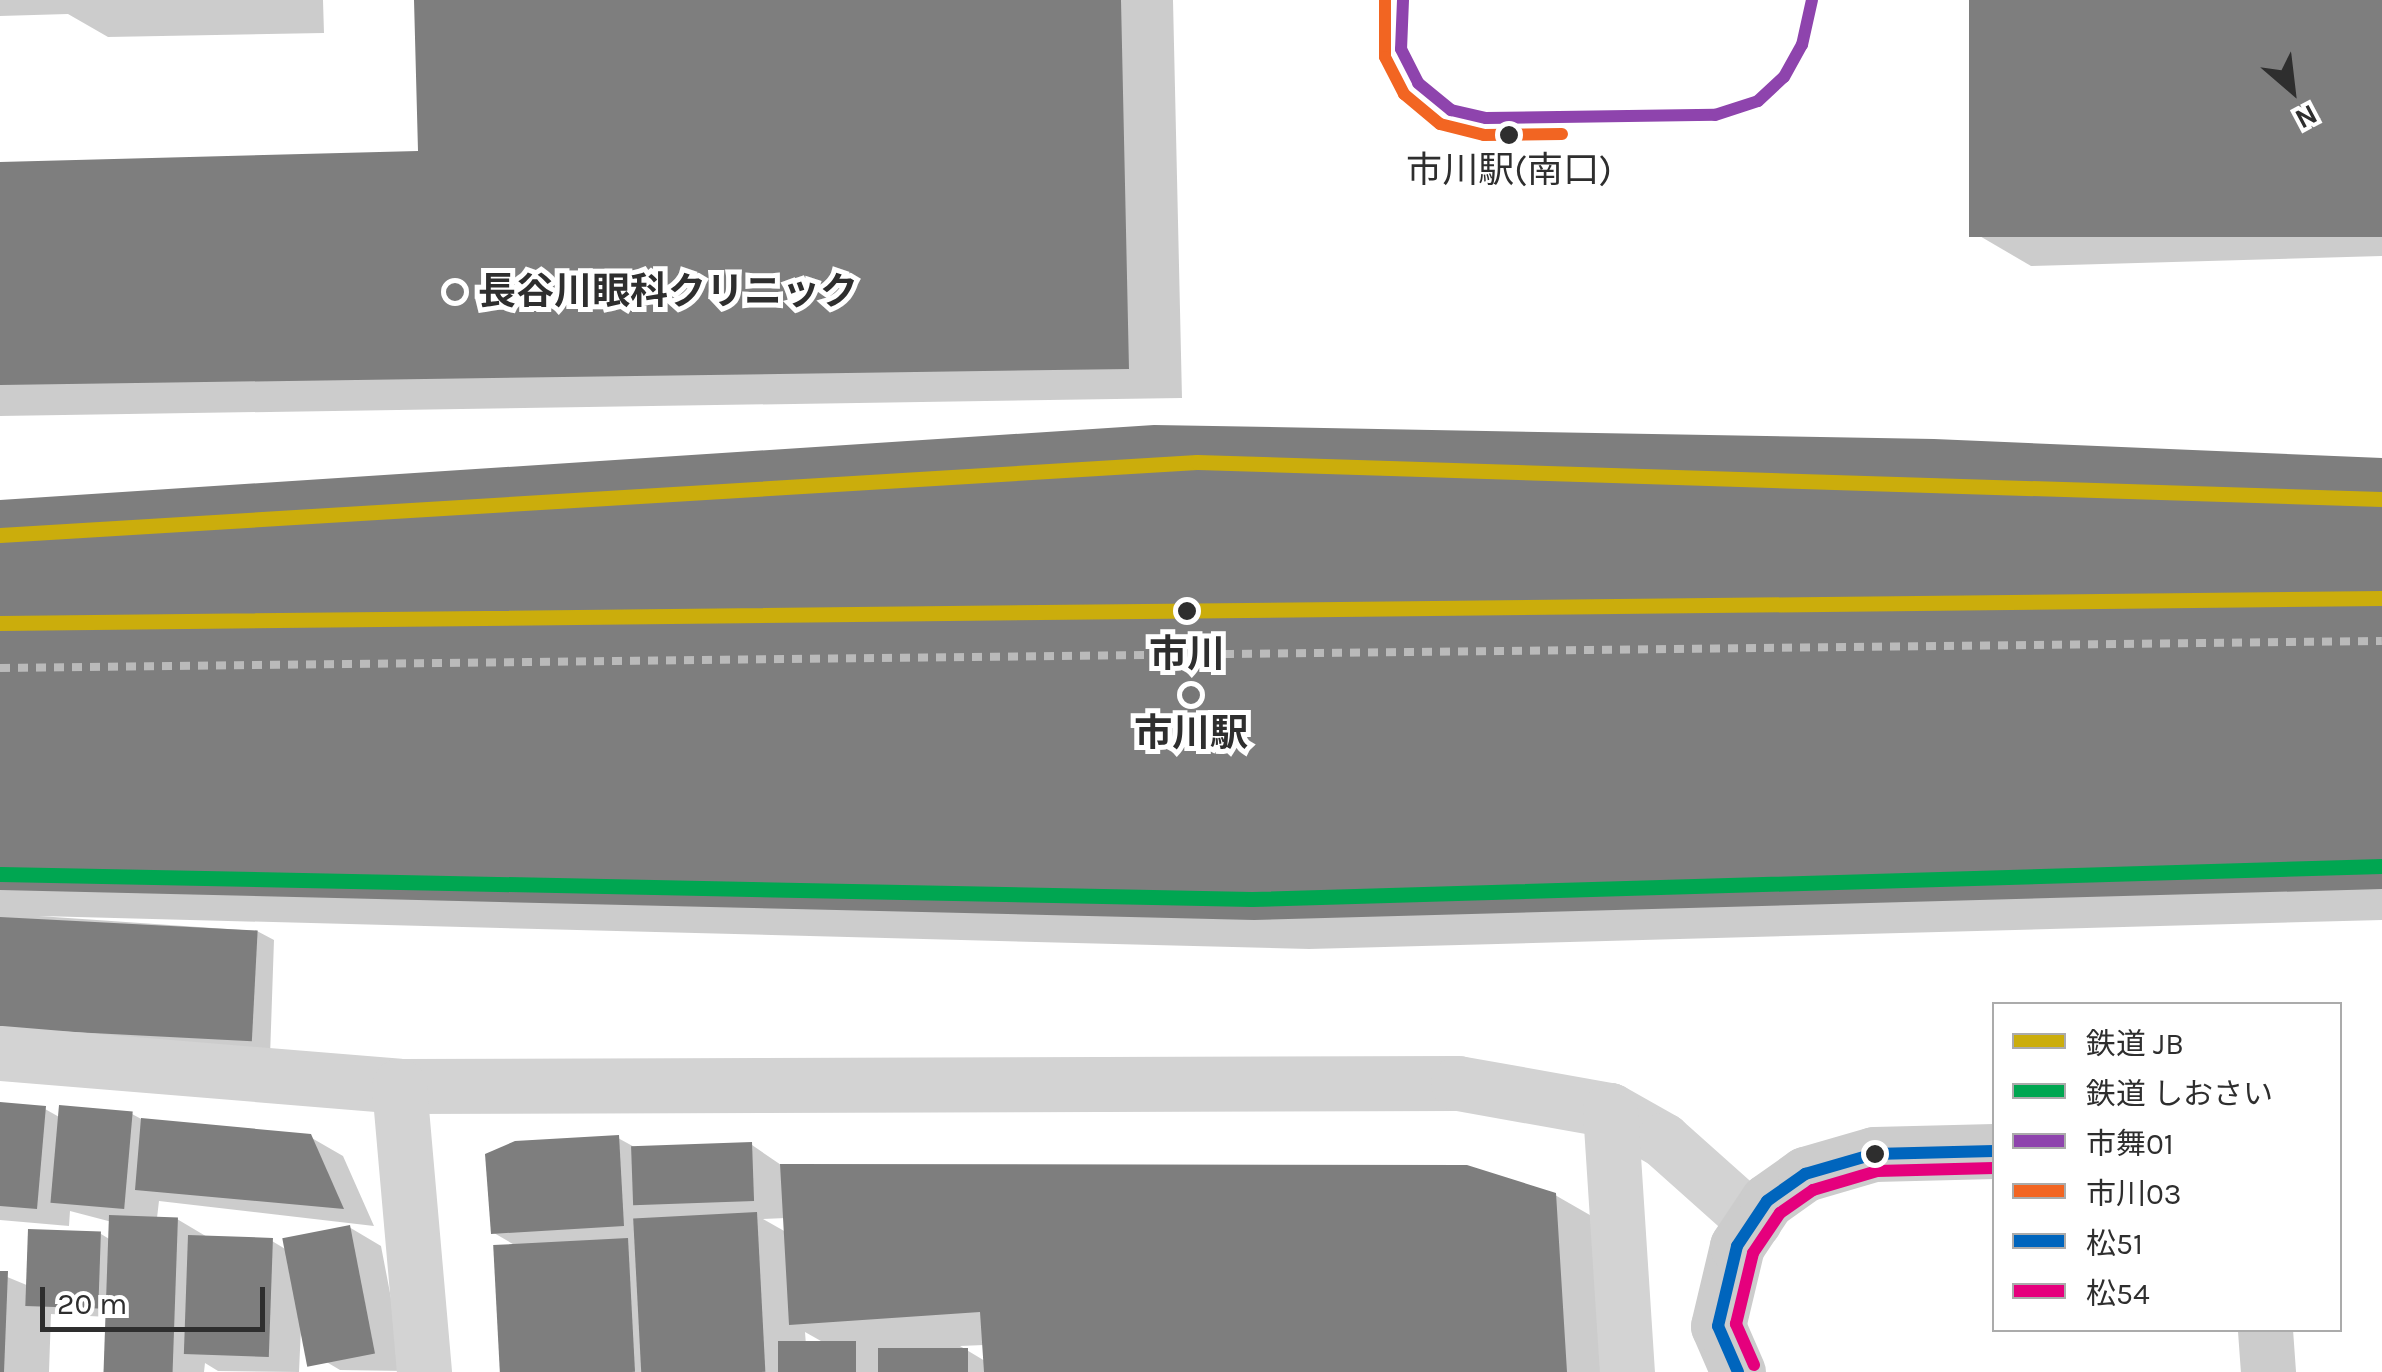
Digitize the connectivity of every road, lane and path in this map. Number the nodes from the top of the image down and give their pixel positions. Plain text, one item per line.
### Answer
1 (0, 1053) edge
2 (398, 1086) junction
3 (1610, 1110) junction
4 (1992, 1151) edge
5 (1754, 1221) junction
6 (2265, 1332) edge
7 (424, 1372) edge
8 (1627, 1372) edge
9 (1738, 1372) edge
10 (2268, 1372) edge

1 - 2 street
2 - 3 street
2 - 7 street
3 - 5 street
3 - 8 street
4 - 5 street
5 - 9 street
6 - 10 street

